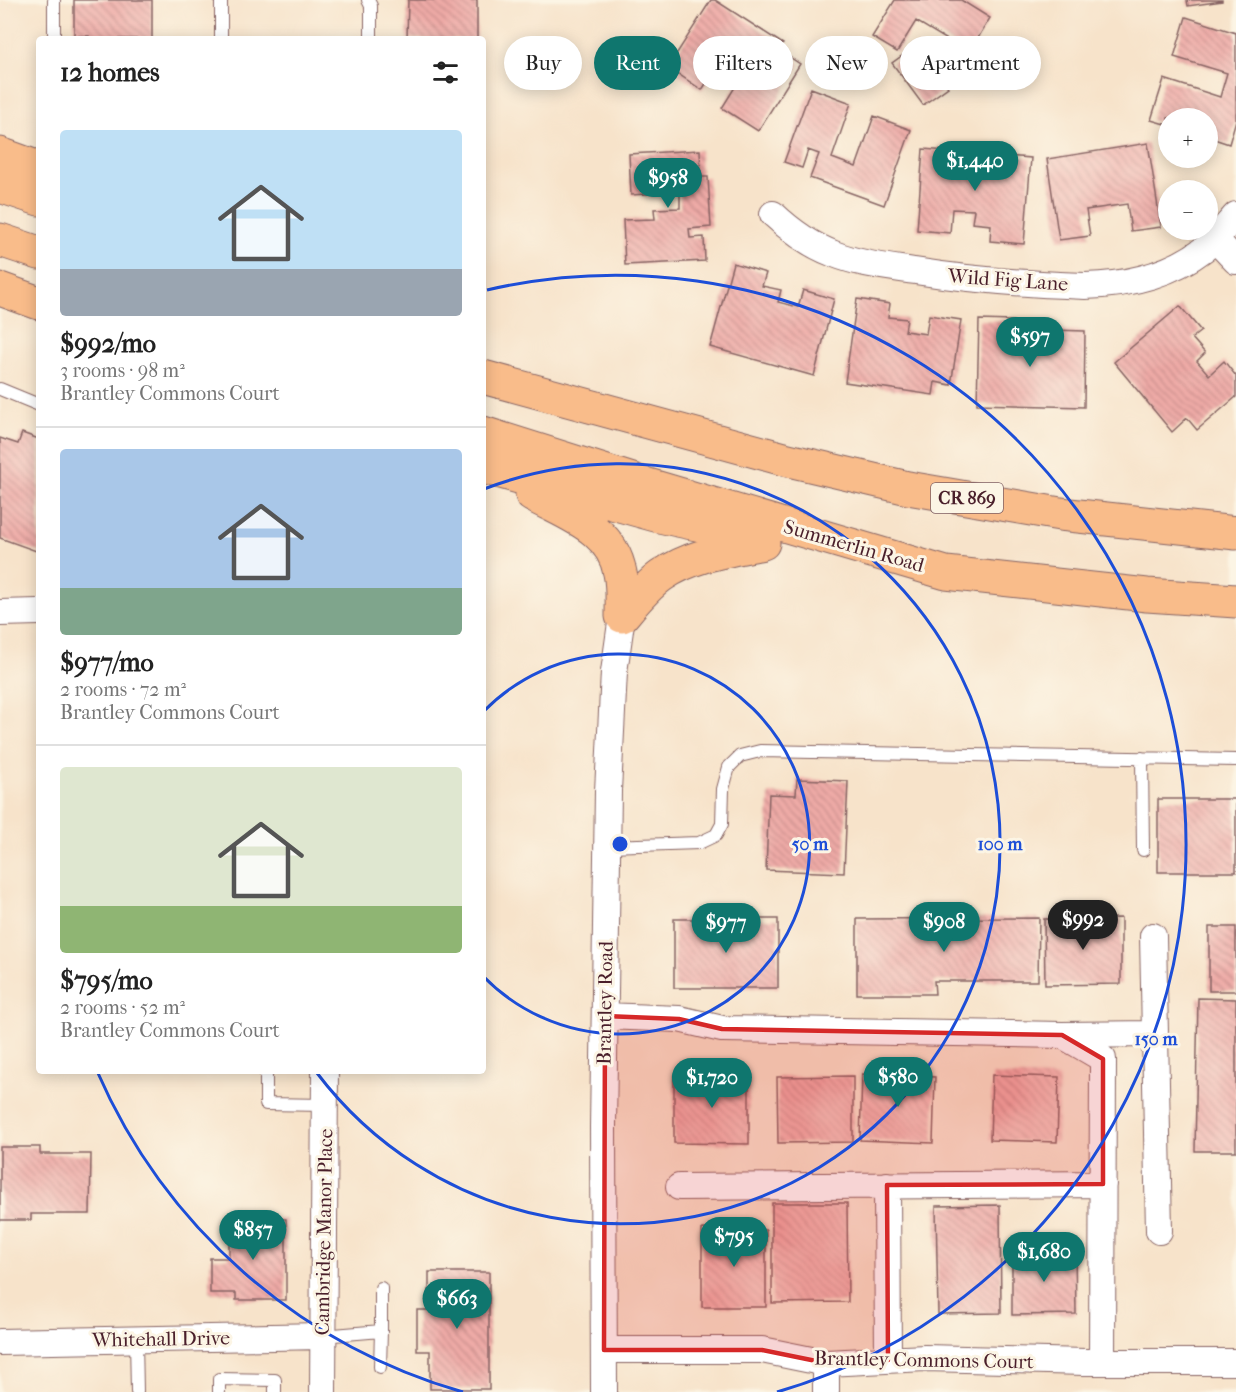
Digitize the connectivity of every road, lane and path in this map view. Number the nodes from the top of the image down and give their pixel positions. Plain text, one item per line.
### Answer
1 (54, 0) edge
2 (221, 0) edge
3 (368, 0) edge
4 (54, 36) edge
5 (221, 36) edge
6 (371, 36) edge
7 (0, 154) edge
8 (36, 167) edge
9 (0, 186) edge
10 (36, 198) edge
11 (773, 214) dead end
12 (1236, 215) edge
13 (1218, 236) edge
14 (0, 240) edge
15 (1214, 240) edge
16 (1216, 240) edge
17 (36, 252) edge
18 (1236, 261) edge
19 (0, 289) edge
20 (36, 302) edge
21 (486, 363) edge
22 (486, 377) edge
23 (0, 390) edge
24 (36, 404) edge
25 (486, 434) edge
26 (703, 437) junction
27 (486, 469) edge
28 (486, 470) edge
29 (1236, 533) edge
30 (772, 540) junction
31 (946, 573) junction
32 (1236, 601) edge
33 (36, 612) edge
34 (0, 613) edge
35 (622, 615) junction
36 (1142, 758) junction
37 (1236, 760) edge
38 (608, 846) junction
39 (1143, 850) dead end
40 (1153, 936) dead end
41 (605, 1016) junction
42 (1155, 1034) junction
43 (1062, 1035) junction
44 (266, 1074) edge
45 (325, 1074) edge
46 (325, 1105) junction
47 (1103, 1184) junction
48 (887, 1185) junction
49 (679, 1187) dead end
50 (1159, 1231) dead end
51 (381, 1288) dead end
52 (381, 1331) junction
53 (322, 1336) junction
54 (136, 1339) junction
55 (0, 1342) edge
56 (604, 1350) junction
57 (888, 1360) junction
58 (1102, 1362) junction
59 (1236, 1362) edge
60 (826, 1363) junction
61 (380, 1366) dead end
62 (137, 1392) edge
63 (219, 1392) edge
64 (275, 1392) edge
65 (323, 1392) edge
66 (604, 1392) edge
67 (826, 1392) edge

1 - 4 lane
2 - 5 lane
3 - 6 lane
7 - 8 main road
9 - 10 main road
11 - 15 street, Wild Fig Lane
12 - 13 street, Wild Fig Lane
14 - 17 main road
16 - 18 street
19 - 20 main road
21 - 26 main road
22 - 26 main road, CR 869
23 - 24 lane
25 - 31 main road, Summerlin Road
26 - 29 main road, CR 869
27 - 30 main road
28 - 35 main road
30 - 31 main road
30 - 35 main road
31 - 32 main road, Summerlin Road
33 - 34 street
35 - 38 street, Brantley Road
36 - 37 lane
36 - 38 lane
36 - 39 lane
38 - 41 street, Brantley Road
40 - 42 street
41 - 43 street
41 - 56 street, Brantley Road
42 - 43 street
42 - 50 street
43 - 47 street
44 - 46 lane
45 - 46 street, Cambridge Manor Place
46 - 53 street, Cambridge Manor Place
47 - 48 street
47 - 58 street
48 - 49 street
48 - 57 street
51 - 52 lane
52 - 53 lane
52 - 61 lane
53 - 54 street, Whitehall Drive
53 - 65 street, Cambridge Manor Place
54 - 55 street, Whitehall Drive
54 - 62 lane
56 - 60 street, Brantley Commons Court
56 - 66 street, Brantley Road
57 - 58 street, Brantley Commons Court
57 - 60 street, Brantley Commons Court
58 - 59 street, Brantley Commons Court
60 - 67 street
63 - 64 lane

